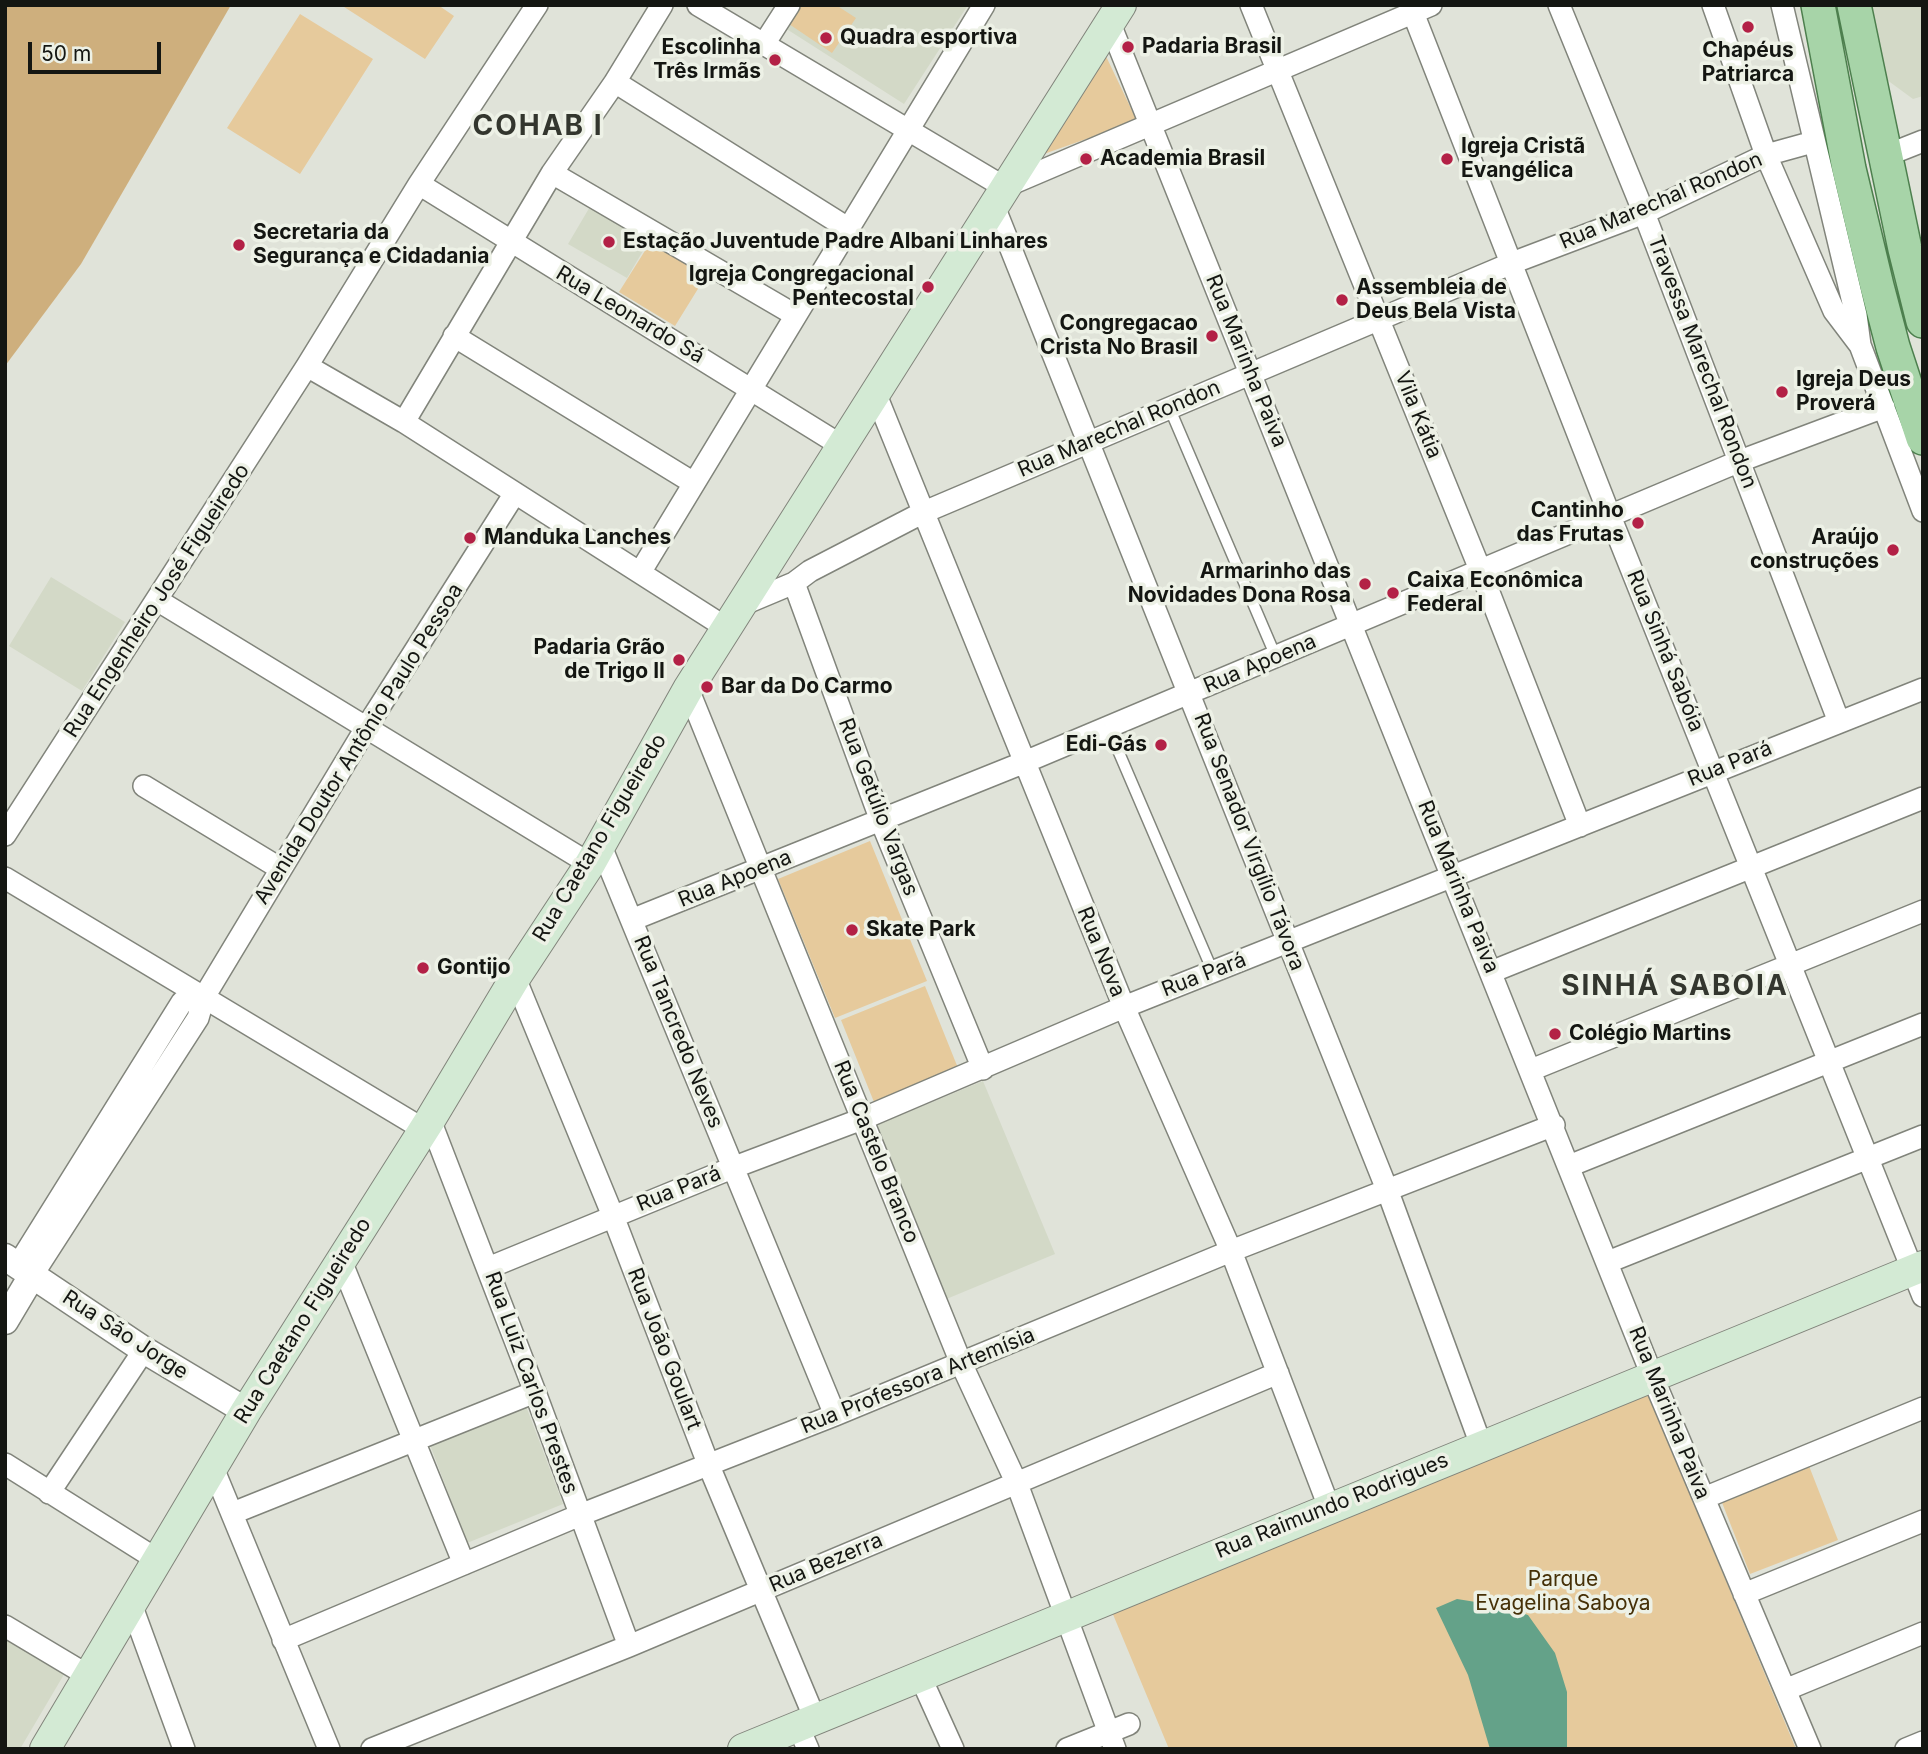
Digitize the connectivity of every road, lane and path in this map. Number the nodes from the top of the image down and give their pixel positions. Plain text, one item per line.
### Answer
1 (537, 5) edge
2 (662, 5) edge
3 (698, 5) edge
4 (789, 5) edge
5 (984, 5) edge
6 (1251, 5) edge
7 (1559, 5) edge
8 (1713, 5) edge
9 (1782, 5) edge
10 (1818, 5) edge
11 (1854, 5) edge
12 (1418, 8) edge
13 (1115, 15) edge
14 (764, 44) junction
15 (1278, 68) junction
16 (615, 82) junction
17 (1150, 123) junction
18 (906, 131) junction
19 (1923, 141) edge
20 (1813, 142) junction
21 (1766, 155) junction
22 (1885, 156) junction
23 (552, 173) junction
24 (419, 184) junction
25 (998, 196) junction
26 (1644, 213) junction
27 (849, 229) junction
28 (509, 243) junction
29 (1512, 263) junction
30 (795, 315) junction
31 (1380, 319) junction
32 (1923, 321) edge
33 (454, 336) junction
34 (1860, 345) junction
35 (307, 366) junction
36 (1251, 372) junction
37 (751, 388) junction
38 (876, 395) junction
39 (1169, 407) junction
40 (1884, 407) junction
41 (404, 422) junction
42 (1923, 438) edge
43 (1086, 443) junction
44 (842, 446) junction
45 (1740, 461) junction
46 (692, 482) junction
47 (515, 494) junction
48 (1923, 511) edge
49 (922, 513) junction
50 (1610, 516) junction
51 (641, 571) junction
52 (1481, 572) junction
53 (794, 583) junction
54 (157, 600) junction
55 (736, 617) junction
56 (1354, 625) junction
57 (1276, 657) junction
58 (1923, 688) edge
59 (688, 689) junction
60 (1190, 693) junction
61 (1839, 722) junction
62 (1108, 727) junction
63 (366, 728) junction
64 (1025, 762) junction
65 (1713, 771) junction
66 (144, 786) dead end
67 (1923, 798) edge
68 (881, 821) junction
69 (1580, 826) junction
70 (5, 835) edge
71 (595, 854) junction
72 (1752, 866) junction
73 (281, 869) junction
74 (764, 869) junction
75 (1453, 877) junction
76 (5, 878) edge
77 (1923, 911) edge
78 (634, 919) junction
79 (1288, 943) junction
80 (1791, 965) junction
81 (1213, 972) junction
82 (1492, 972) junction
83 (515, 978) junction
84 (204, 997) junction
85 (1124, 1007) junction
86 (1923, 1024) edge
87 (1829, 1061) junction
88 (983, 1069) junction
89 (1531, 1070) junction
90 (862, 1119) junction
91 (426, 1124) junction
92 (1554, 1125) junction
93 (1923, 1136) edge
94 (1867, 1159) junction
95 (1569, 1166) junction
96 (732, 1168) junction
97 (1388, 1192) junction
98 (613, 1216) junction
99 (1231, 1251) junction
100 (341, 1261) junction
101 (1608, 1262) junction
102 (488, 1268) junction
103 (15, 1270) edge
104 (1919, 1277) edge
105 (5, 1321) edge
106 (144, 1350) junction
107 (961, 1363) junction
108 (1279, 1373) junction
109 (1653, 1378) junction
110 (536, 1392) junction
111 (1923, 1408) edge
112 (246, 1411) junction
113 (835, 1415) junction
114 (413, 1440) junction
115 (1481, 1445) junction
116 (5, 1464) edge
117 (709, 1466) junction
118 (213, 1468) junction
119 (1017, 1484) junction
120 (49, 1493) junction
121 (1704, 1498) junction
122 (1329, 1507) junction
123 (233, 1513) junction
124 (580, 1515) junction
125 (1923, 1521) edge
126 (156, 1559) junction
127 (464, 1564) junction
128 (761, 1590) junction
129 (1744, 1594) junction
130 (131, 1604) junction
131 (1065, 1615) junction
132 (5, 1626) edge
133 (1923, 1633) edge
134 (283, 1640) junction
135 (629, 1646) junction
136 (87, 1675) junction
137 (920, 1676) junction
138 (1785, 1690) junction
139 (1129, 1724) dead end
140 (807, 1731) edge
141 (1112, 1740) edge
142 (1923, 1742) edge
143 (44, 1749) edge
144 (184, 1749) edge
145 (329, 1749) edge
146 (372, 1749) edge
147 (743, 1749) edge
148 (953, 1749) edge
149 (1067, 1749) edge
150 (1810, 1749) edge
151 (1906, 1749) edge

1 - 24 street, Rua Engenheiro José Figueiredo
2 - 16 street
3 - 14 street
4 - 14 street
5 - 18 street
6 - 15 street, Vila Kátia
7 - 26 street, Travessa Marechal Rondon
8 - 21 street
9 - 20 street
10 - 42 main road
11 - 22 main road
12 - 15 street
12 - 29 street, Rua Sinhá Sabóia
13 - 17 street, Rua Marinha Paiva
13 - 25 main road, Rua Caetano Figueiredo
14 - 18 street
15 - 17 street
15 - 31 street, Vila Kátia
16 - 23 street
16 - 27 street
17 - 25 street
17 - 36 street, Rua Marinha Paiva
18 - 25 street
18 - 27 street
19 - 22 street
20 - 21 street, Rua Marechal Rondon
20 - 34 street
21 - 26 street, Rua Marechal Rondon
21 - 34 street
22 - 32 main road
23 - 28 street
23 - 30 street
24 - 28 street, Rua Leonardo Sá
24 - 35 street, Rua Engenheiro José Figueiredo
25 - 38 main road, Rua Caetano Figueiredo
25 - 43 street, Rua Senador Virgílio Távora
26 - 29 street, Rua Marechal Rondon
26 - 45 street, Travessa Marechal Rondon
27 - 30 street
28 - 33 street
28 - 37 street, Rua Leonardo Sá
29 - 31 street, Rua Marechal Rondon
29 - 50 street, Rua Sinhá Sabóia
30 - 37 street
31 - 36 street, Rua Marechal Rondon
31 - 52 street, Vila Kátia
33 - 41 street
33 - 46 street
34 - 40 street
35 - 41 street
35 - 54 street, Rua Engenheiro José Figueiredo
36 - 39 street, Rua Marechal Rondon
36 - 56 street, Rua Marinha Paiva
37 - 44 street, Rua Leonardo Sá
37 - 46 street
38 - 44 main road, Rua Caetano Figueiredo
38 - 49 street, Rua Nova
39 - 43 street, Rua Marechal Rondon
39 - 57 lane
40 - 45 street, Rua Apoena
40 - 48 street
41 - 47 street
43 - 49 street, Rua Marechal Rondon
43 - 60 street, Rua Senador Virgílio Távora
44 - 55 main road, Rua Caetano Figueiredo
45 - 50 street, Rua Apoena
45 - 61 street, Travessa Marechal Rondon
46 - 51 street
47 - 51 street
47 - 63 street, Avenida Doutor Antônio Paulo Pessoa
49 - 53 street, Rua Marechal Rondon
49 - 64 street, Rua Nova
50 - 52 street, Rua Apoena
50 - 65 street, Rua Sinhá Sabóia
51 - 55 street
52 - 56 street, Rua Apoena
52 - 69 street, Vila Kátia
53 - 55 street, Rua Marechal Rondon
53 - 68 street, Rua Getúlio Vargas
54 - 63 street
54 - 70 street, Rua Engenheiro José Figueiredo
55 - 59 main road, Rua Caetano Figueiredo
56 - 57 street, Rua Apoena
56 - 75 street, Rua Marinha Paiva
57 - 60 street, Rua Apoena
58 - 61 street, Rua Pará
59 - 71 main road, Rua Caetano Figueiredo
59 - 74 street, Rua Castelo Branco
60 - 62 street, Rua Apoena
60 - 79 street, Rua Senador Virgílio Távora
61 - 65 street, Rua Pará
62 - 64 street, Rua Apoena
62 - 81 lane
63 - 71 street
63 - 73 street, Avenida Doutor Antônio Paulo Pessoa
64 - 68 street, Rua Apoena
64 - 85 street, Rua Nova
65 - 69 street, Rua Pará
65 - 72 street, Rua Sinhá Sabóia
66 - 73 street
67 - 72 street
68 - 74 street, Rua Apoena
68 - 88 street, Rua Getúlio Vargas
69 - 75 street, Rua Pará
71 - 78 street, Rua Tancredo Neves
71 - 83 main road, Rua Caetano Figueiredo
72 - 80 street, Rua Sinhá Sabóia
72 - 82 street
73 - 84 street, Avenida Doutor Antônio Paulo Pessoa
74 - 78 street, Rua Apoena
74 - 90 street, Rua Castelo Branco
75 - 79 street, Rua Pará
75 - 82 street, Rua Marinha Paiva
76 - 84 street
77 - 80 street
78 - 96 street, Rua Tancredo Neves
79 - 81 street, Rua Pará
79 - 97 street, Rua Senador Virgílio Távora
80 - 87 street, Rua Sinhá Sabóia
80 - 89 street
81 - 85 street, Rua Pará
82 - 89 street, Rua Marinha Paiva
83 - 91 main road, Rua Caetano Figueiredo
83 - 98 street, Rua João Goulart
84 - 91 street
84 - 103 street, Avenida Doutor Antônio Paulo Pessoa
85 - 88 street, Rua Pará
85 - 99 street, Rua Nova
86 - 87 street
87 - 94 street, Rua Sinhá Sabóia
87 - 95 street
88 - 90 street, Rua Pará
89 - 92 street, Rua Marinha Paiva
90 - 96 street, Rua Pará
90 - 107 street, Rua Castelo Branco
91 - 100 main road, Rua Caetano Figueiredo
91 - 102 street, Rua Luiz Carlos Prestes
92 - 95 street, Rua Marinha Paiva
92 - 97 street, Rua Professora Artemísia
93 - 94 street
94 - 101 street
94 - 104 street, Rua Sinhá Sabóia
95 - 101 street, Rua Marinha Paiva
96 - 98 street, Rua Pará
96 - 113 street, Rua Tancredo Neves
97 - 99 street, Rua Professora Artemísia
97 - 115 street, Rua Senador Virgílio Távora
98 - 102 street, Rua Pará
98 - 117 street, Rua João Goulart
99 - 107 street, Rua Professora Artemísia
99 - 108 street, Rua Nova
100 - 112 main road, Rua Caetano Figueiredo
100 - 114 street
101 - 109 street, Rua Marinha Paiva
102 - 110 street, Rua Luiz Carlos Prestes
103 - 105 street, Avenida Doutor Antônio Paulo Pessoa
103 - 106 street, Rua São Jorge
104 - 109 main road, Rua Raimundo Rodrigues
106 - 112 street, Rua São Jorge
106 - 120 street
107 - 113 street, Rua Professora Artemísia
107 - 119 street, Rua Castelo Branco
108 - 119 street, Rua Bezerra
108 - 122 street, Rua Nova
109 - 115 main road, Rua Raimundo Rodrigues
109 - 121 street, Rua Marinha Paiva
110 - 114 street
110 - 124 street, Rua Luiz Carlos Prestes
111 - 121 street
112 - 118 main road, Rua Caetano Figueiredo
113 - 117 street, Rua Professora Artemísia
114 - 123 street
114 - 127 street
115 - 122 main road, Rua Raimundo Rodrigues
116 - 120 street
117 - 124 street, Rua Professora Artemísia
117 - 128 street, Rua João Goulart
118 - 123 street
118 - 126 main road, Rua Caetano Figueiredo
119 - 128 street, Rua Bezerra
119 - 131 street, Rua Castelo Branco
120 - 126 street
121 - 129 street, Rua Marinha Paiva
122 - 131 main road, Rua Raimundo Rodrigues
123 - 134 street
124 - 127 street, Rua Professora Artemísia
124 - 135 street, Rua Luiz Carlos Prestes
125 - 129 street
126 - 130 main road, Rua Caetano Figueiredo
127 - 134 street, Rua Professora Artemísia
128 - 135 street, Rua Bezerra
128 - 140 street, Rua João Goulart
129 - 138 street, Rua Marinha Paiva
130 - 136 main road, Rua Caetano Figueiredo
130 - 144 street
131 - 137 main road, Rua Raimundo Rodrigues
131 - 141 street, Rua Castelo Branco
132 - 136 street
133 - 138 street
134 - 145 street
135 - 146 street, Rua Bezerra
136 - 143 main road, Rua Caetano Figueiredo
137 - 140 main road, Rua Raimundo Rodrigues
137 - 148 street
138 - 150 street, Rua Marinha Paiva
139 - 141 street
140 - 147 main road, Rua Raimundo Rodrigues
141 - 149 street
142 - 151 street

